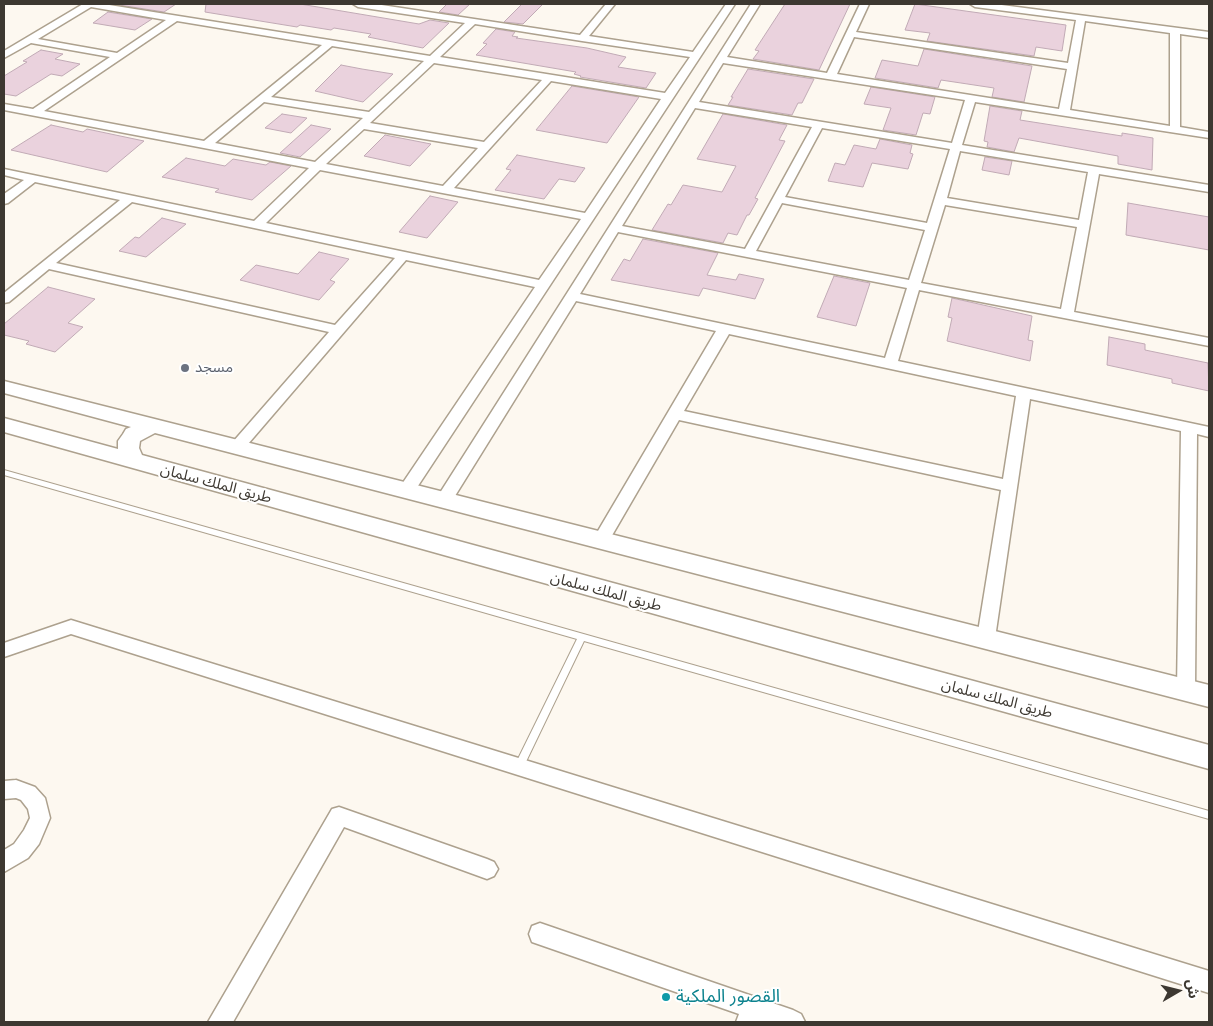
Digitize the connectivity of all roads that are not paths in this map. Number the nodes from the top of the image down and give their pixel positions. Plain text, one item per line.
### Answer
1 (89, 4) edge
2 (363, 4) edge
3 (611, 4) edge
4 (730, 4) edge
5 (755, 4) edge
6 (864, 4) edge
7 (975, 4) edge
8 (175, 18) junction
9 (1081, 18) junction
10 (473, 21) junction
11 (1175, 31) junction
12 (850, 34) junction
13 (1209, 35) edge
14 (582, 38) junction
15 (29, 40) junction
16 (330, 43) junction
17 (4, 55) edge
18 (696, 55) junction
19 (118, 56) junction
20 (433, 59) junction
21 (720, 59) junction
22 (1072, 67) junction
23 (831, 76) junction
24 (549, 78) junction
25 (668, 97) junction
26 (262, 98) junction
27 (971, 98) junction
28 (692, 104) junction
29 (4, 107) edge
30 (1064, 112) junction
31 (34, 113) junction
32 (372, 116) junction
33 (362, 125) junction
34 (818, 125) junction
35 (1175, 129) junction
36 (1209, 135) edge
37 (206, 145) junction
38 (486, 146) junction
39 (955, 147) junction
40 (317, 166) junction
41 (1094, 170) junction
42 (4, 172) edge
43 (33, 178) junction
44 (1209, 188) edge
45 (446, 190) junction
46 (130, 198) junction
47 (778, 199) junction
48 (4, 200) edge
49 (939, 200) junction
50 (588, 217) junction
51 (258, 225) junction
52 (1084, 225) junction
53 (931, 227) junction
54 (615, 228) junction
55 (749, 254) junction
56 (403, 256) junction
57 (46, 265) junction
58 (543, 285) junction
59 (914, 285) junction
60 (572, 296) junction
61 (4, 299) edge
62 (1067, 315) junction
63 (725, 328) junction
64 (338, 330) junction
65 (1209, 342) edge
66 (890, 364) junction
67 (4, 387) edge
68 (1024, 393) junction
69 (675, 414) junction
70 (4, 425) edge
71 (152, 426) junction
72 (1189, 428) junction
73 (1209, 432) edge
74 (237, 448) junction
75 (134, 461) junction
76 (4, 473) edge
77 (1010, 486) junction
78 (406, 490) junction
79 (444, 500) junction
80 (601, 540) junction
81 (582, 637) junction
82 (986, 638) junction
83 (4, 650) edge
84 (1186, 690) junction
85 (1209, 696) edge
86 (1209, 757) edge
87 (518, 767) junction
88 (4, 790) edge
89 (1209, 815) edge
90 (4, 862) edge
91 (487, 869) dead end
92 (540, 934) dead end
93 (1209, 982) edge
94 (750, 1015) edge
95 (220, 1022) edge
96 (793, 1022) edge

1 - 8 street
1 - 15 street
2 - 10 street
3 - 14 street
4 - 18 street
5 - 21 street
6 - 12 street
7 - 9 street
8 - 16 street
8 - 19 street
9 - 11 street
9 - 22 street
10 - 14 street
10 - 20 street
11 - 13 street
11 - 35 street
12 - 22 street
12 - 23 street
14 - 18 street
15 - 17 street
15 - 19 street
16 - 20 street
16 - 26 street
18 - 25 street
19 - 31 street
20 - 24 street
20 - 32 street
21 - 23 street
21 - 28 street
22 - 30 street
23 - 27 street
24 - 25 street
24 - 38 street
25 - 50 street
26 - 32 street
26 - 37 street
27 - 30 street
27 - 39 street
28 - 34 street
28 - 54 street
29 - 31 street
30 - 35 street
31 - 37 street
32 - 33 street
33 - 38 street
33 - 40 street
34 - 39 street
34 - 47 street
35 - 36 street
37 - 40 street
38 - 45 street
39 - 41 street
39 - 49 street
40 - 45 street
40 - 51 street
41 - 44 street
41 - 52 street
42 - 43 street
43 - 46 street
43 - 48 street
45 - 50 street
46 - 51 street
46 - 57 street
47 - 53 street
47 - 55 street
49 - 52 street
49 - 53 street
50 - 58 street
51 - 56 street
52 - 62 street
53 - 59 street
54 - 55 street
54 - 60 street
55 - 59 street
56 - 58 street
56 - 64 street
57 - 61 street
57 - 64 street
58 - 78 street
59 - 62 street
59 - 66 street
60 - 63 street
60 - 79 street
62 - 65 street
63 - 66 street
63 - 69 street
64 - 74 street
66 - 68 street
67 - 71 main road
68 - 72 street
68 - 77 street
69 - 77 street
69 - 80 street
70 - 75 main road, طريق الملك سلمان
71 - 74 main road
71 - 75 main road
72 - 73 street
72 - 84 street
74 - 78 main road
75 - 86 main road, طريق الملك سلمان
76 - 81 lane
77 - 82 street
78 - 79 main road
79 - 80 main road
80 - 82 main road
81 - 87 lane
81 - 89 lane
82 - 84 main road
83 - 87 street
84 - 85 main road
87 - 93 street
88 - 90 street
91 - 95 street
92 - 94 street
94 - 96 street

